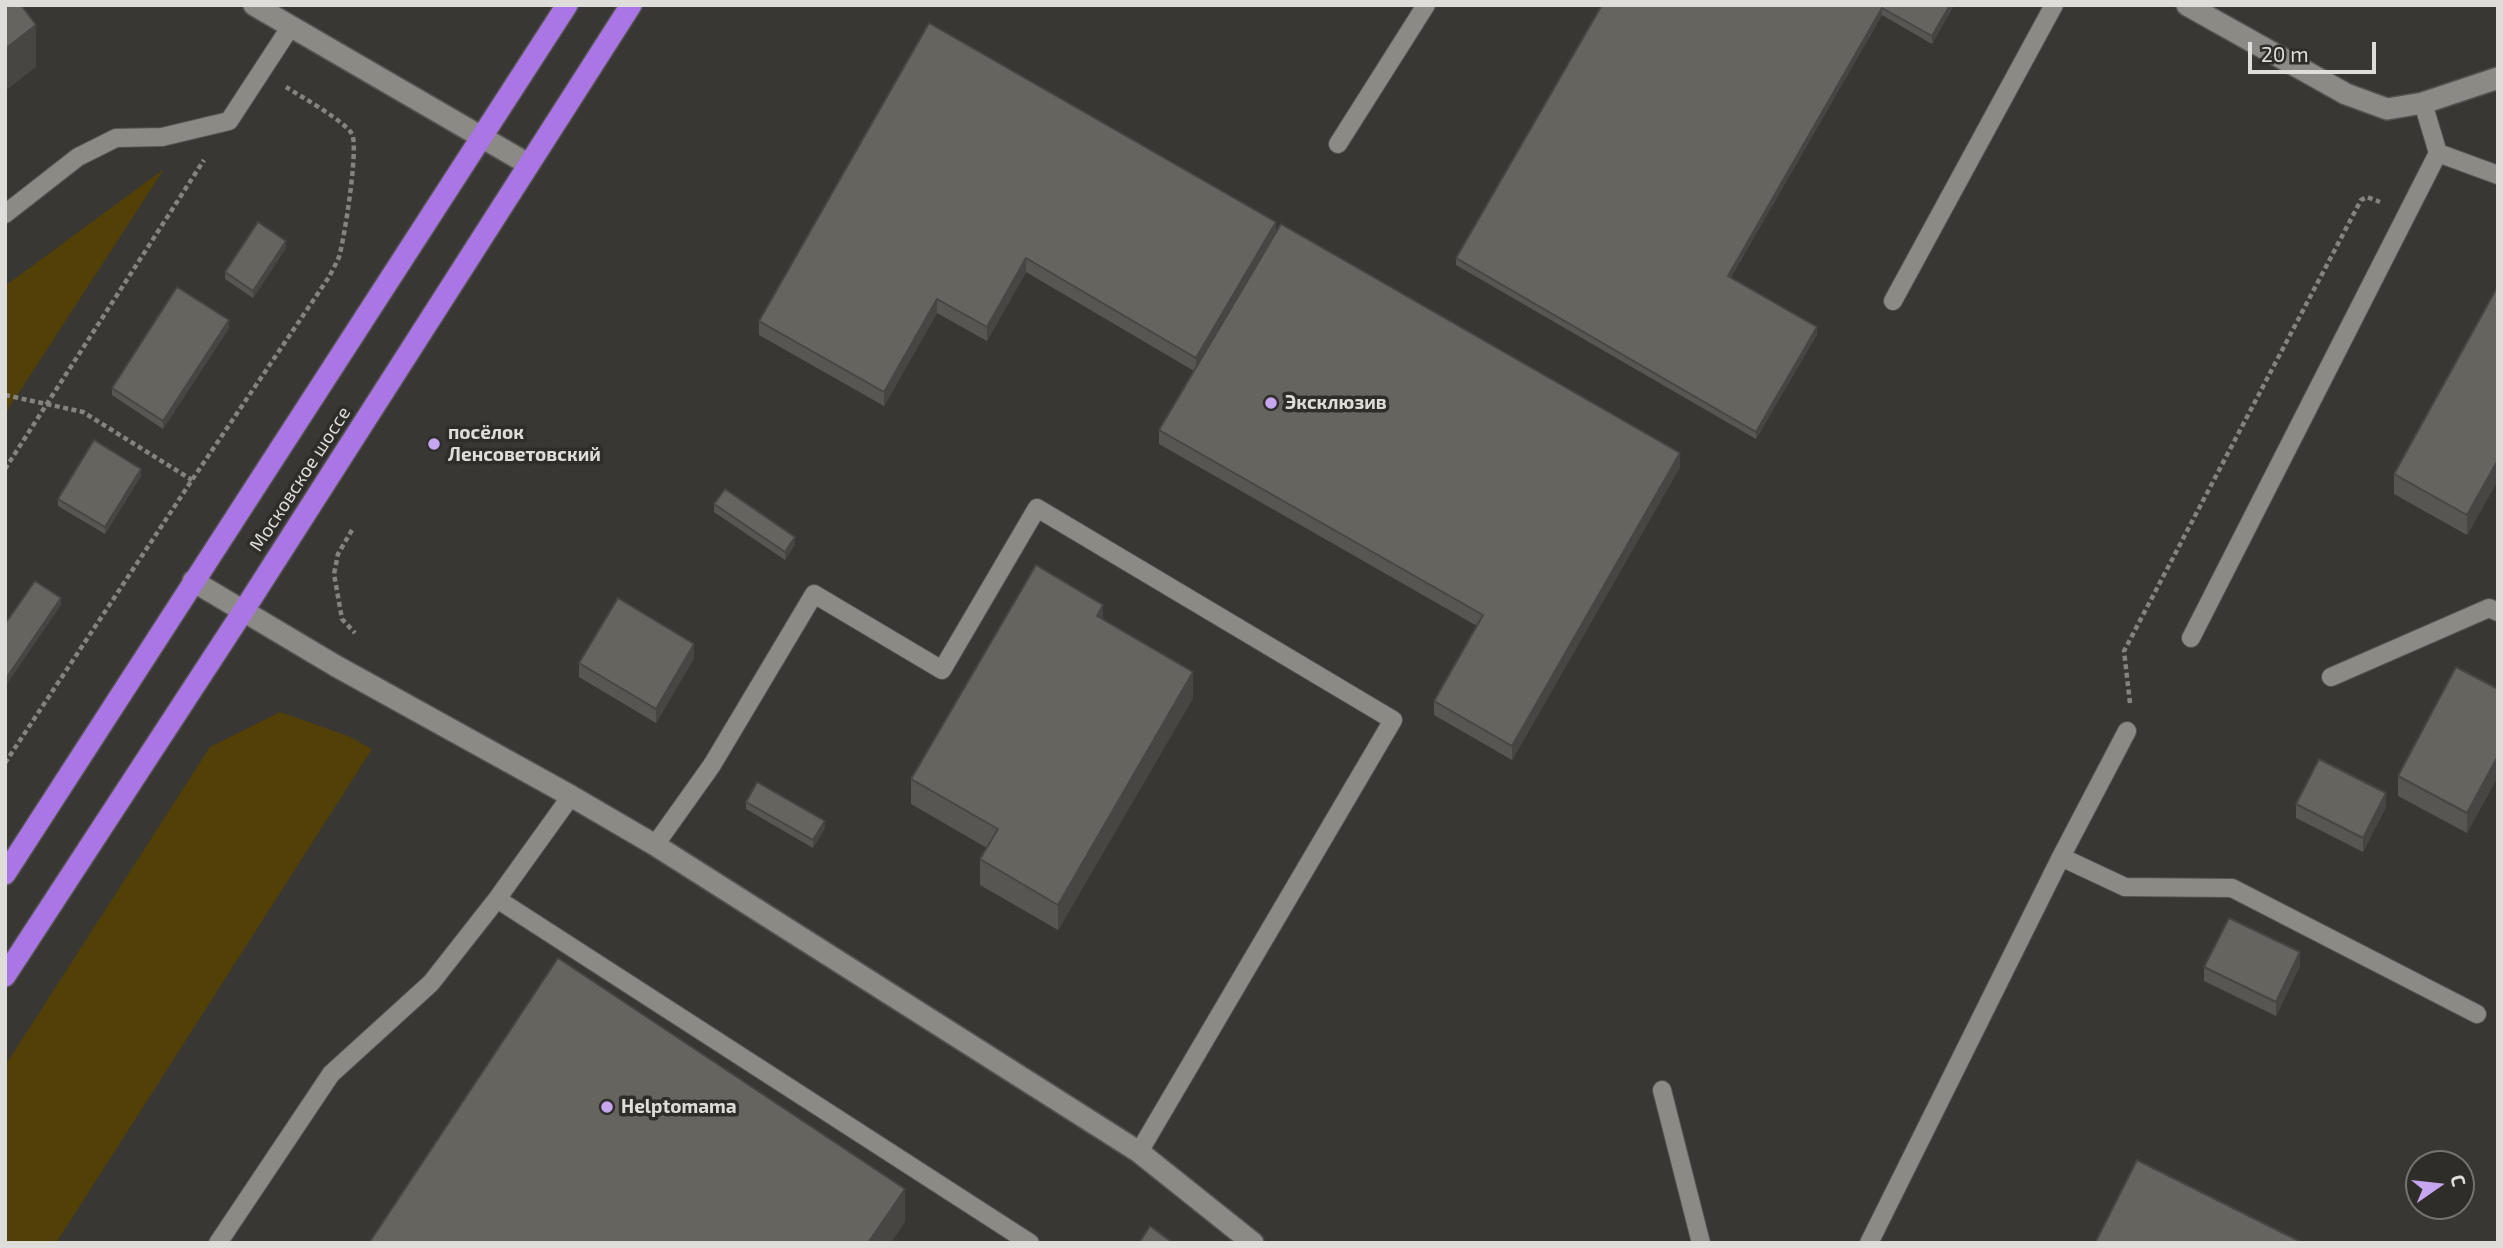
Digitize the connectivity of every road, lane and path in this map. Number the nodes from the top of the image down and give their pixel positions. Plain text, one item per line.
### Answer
1 (254, 5) edge
2 (567, 5) edge
3 (631, 5) edge
4 (1426, 5) edge
5 (2054, 5) edge
6 (2187, 5) edge
7 (290, 26) junction
8 (261, 71) junction
9 (2498, 78) edge
10 (2423, 103) junction
11 (229, 121) junction
12 (481, 137) junction
13 (1338, 144) dead end
14 (2438, 153) junction
15 (528, 164) junction
16 (2498, 175) edge
17 (5, 214) edge
18 (2406, 216) junction
19 (1893, 301) dead end
20 (5, 395) edge
21 (46, 404) junction
22 (5, 469) edge
23 (191, 480) junction
24 (352, 530) dead end
25 (193, 581) junction
26 (244, 610) junction
27 (2498, 612) edge
28 (355, 633) dead end
29 (2191, 638) dead end
30 (2331, 677) dead end
31 (2127, 731) joint
32 (8, 754) edge
33 (5, 763) edge
34 (571, 796) junction
35 (655, 845) junction
36 (2061, 857) junction
37 (5, 874) edge
38 (497, 899) junction
39 (5, 976) edge
40 (2477, 1014) dead end
41 (1662, 1090) dead end
42 (1139, 1152) junction
43 (218, 1243) edge
44 (1030, 1243) edge
45 (1252, 1243) edge
46 (1702, 1243) edge
47 (1869, 1243) edge

1 - 7 street
2 - 12 highway, Московское шоссе
3 - 15 highway, Московское шоссе
4 - 13 lane
5 - 19 lane
6 - 10 street
7 - 8 lane
7 - 12 street
8 - 11 lane
8 - 23 path
9 - 10 street
10 - 14 lane
11 - 17 lane
11 - 21 path
12 - 15 street
12 - 25 highway, Московское шоссе
14 - 16 lane
14 - 18 lane
15 - 26 highway, Московское шоссе
18 - 29 lane
18 - 31 path
20 - 21 path
21 - 22 path
21 - 23 path
23 - 32 path
24 - 28 path
25 - 26 street
25 - 37 highway, Московское шоссе
26 - 34 street
26 - 39 highway, Московское шоссе
27 - 30 lane
31 - 36 lane
32 - 33 path
34 - 35 street
34 - 38 lane
35 - 42 street
35 - 42 lane
36 - 40 lane
36 - 47 lane
38 - 43 lane
38 - 44 lane
41 - 46 lane
42 - 45 street

